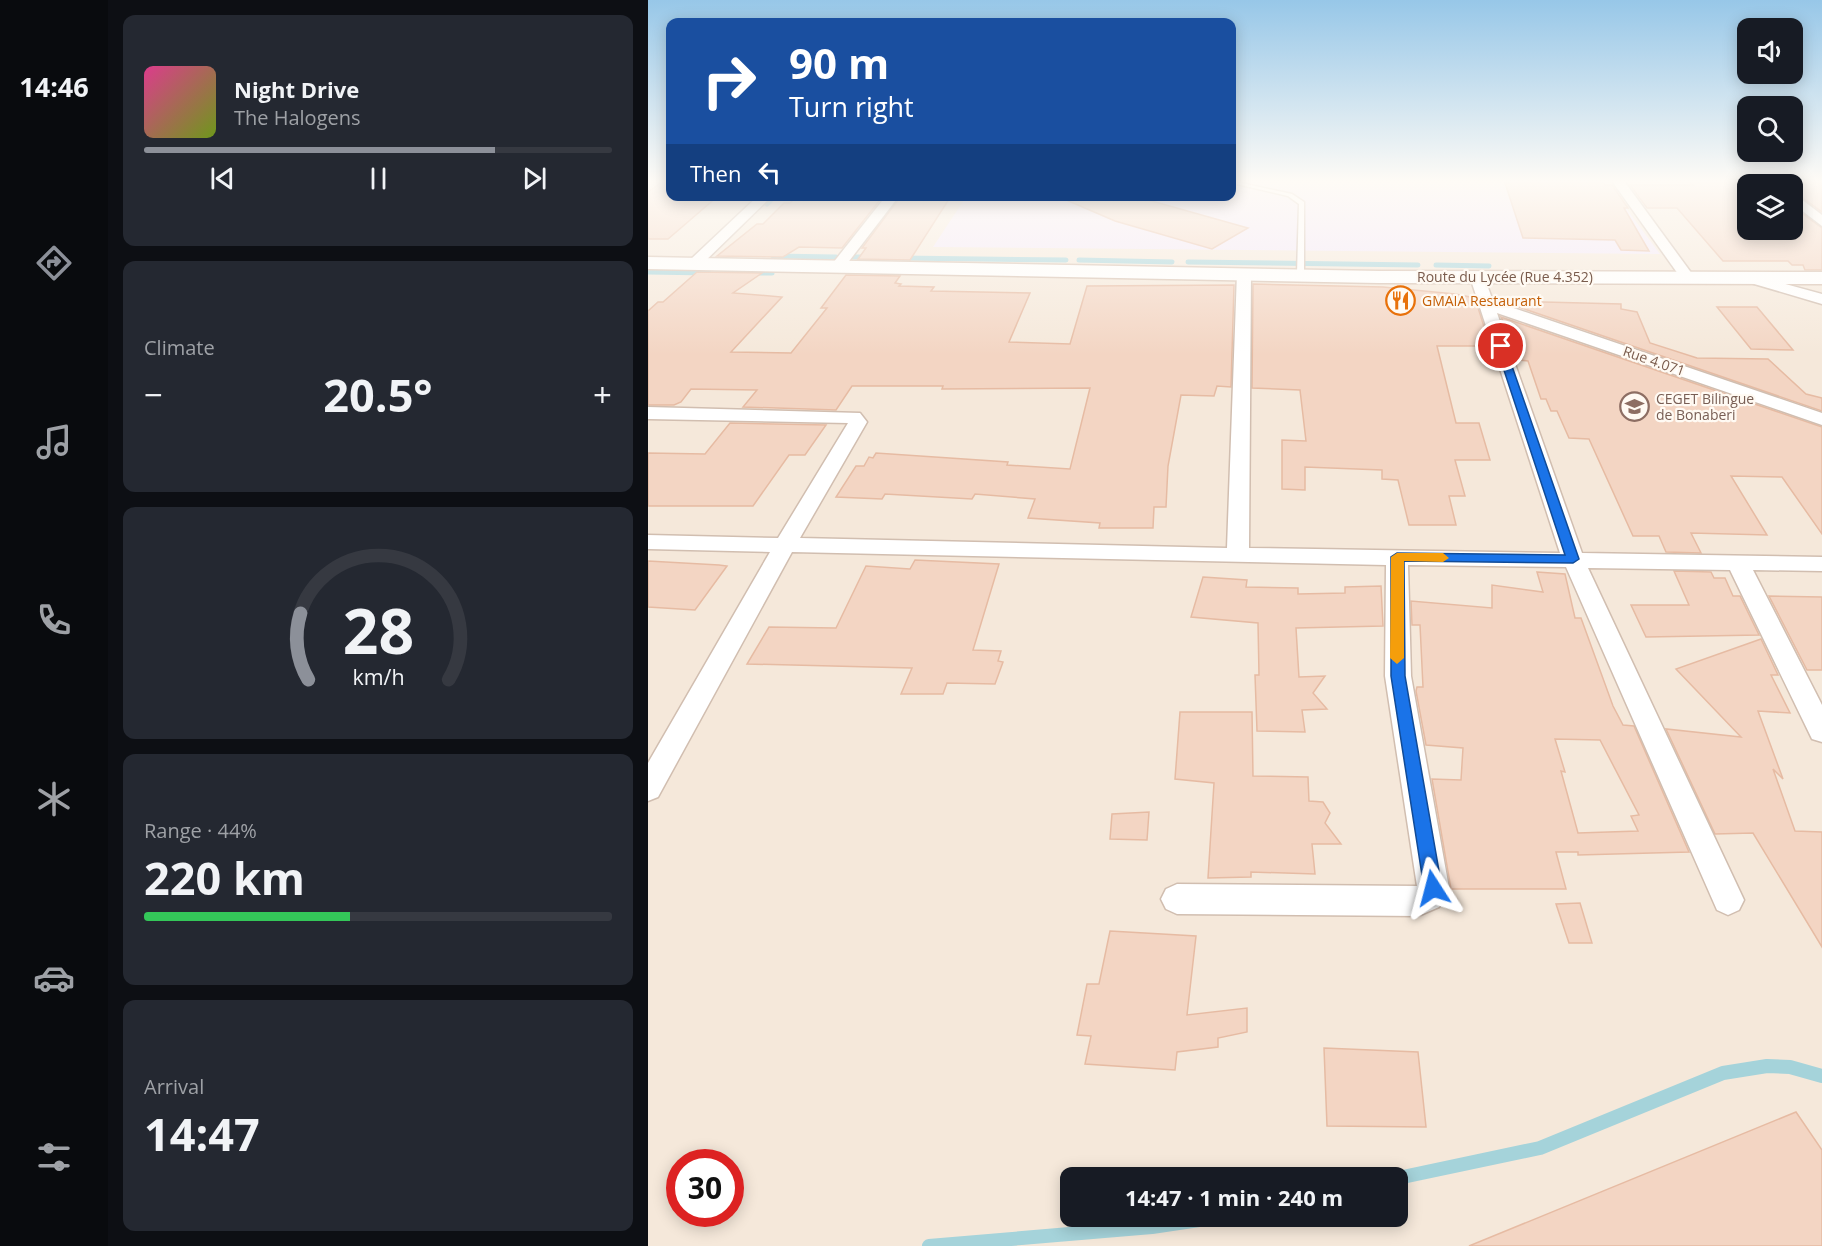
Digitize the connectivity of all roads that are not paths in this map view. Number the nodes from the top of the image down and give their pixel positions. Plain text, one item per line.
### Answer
1 (720, 239) edge
2 (859, 239) edge
3 (1301, 239) edge
4 (1660, 239) edge
5 (648, 263) edge
6 (695, 263) junction
7 (838, 266) junction
8 (1244, 273) junction
9 (1301, 274) junction
10 (1477, 277) junction
11 (1688, 278) junction
12 (1749, 278) junction
13 (1822, 278) edge
14 (1822, 299) edge
15 (1486, 304) junction
16 (648, 413) edge
17 (1822, 419) edge
18 (648, 542) edge
19 (786, 543) junction
20 (1238, 555) junction
21 (1397, 557) junction
22 (1573, 559) junction
23 (1738, 563) junction
24 (1822, 564) edge
25 (1822, 731) edge
26 (648, 789) edge
27 (1177, 898) dead end
28 (1728, 900) dead end

1 - 6 street
2 - 7 street
3 - 9 lane
4 - 11 street
5 - 6 main road, Route du Lycée (Rue 4.352)
6 - 7 main road, Route du Lycée (Rue 4.352)
7 - 8 main road, Route du Lycée (Rue 4.352)
8 - 9 main road, Route du Lycée (Rue 4.352)
8 - 20 street
9 - 10 main road, Route du Lycée (Rue 4.352)
10 - 11 main road, Route du Lycée (Rue 4.352)
10 - 15 street
11 - 12 main road, Route du Lycée (Rue 4.352)
12 - 13 main road, Route du Lycée (Rue 4.352)
12 - 14 street
15 - 17 street, Rue 4.071
15 - 22 street
16 - 19 street
18 - 19 street
19 - 20 street
19 - 26 street
20 - 21 street
21 - 22 street
21 - 27 street
22 - 23 street
22 - 28 street
23 - 24 street
23 - 25 street

